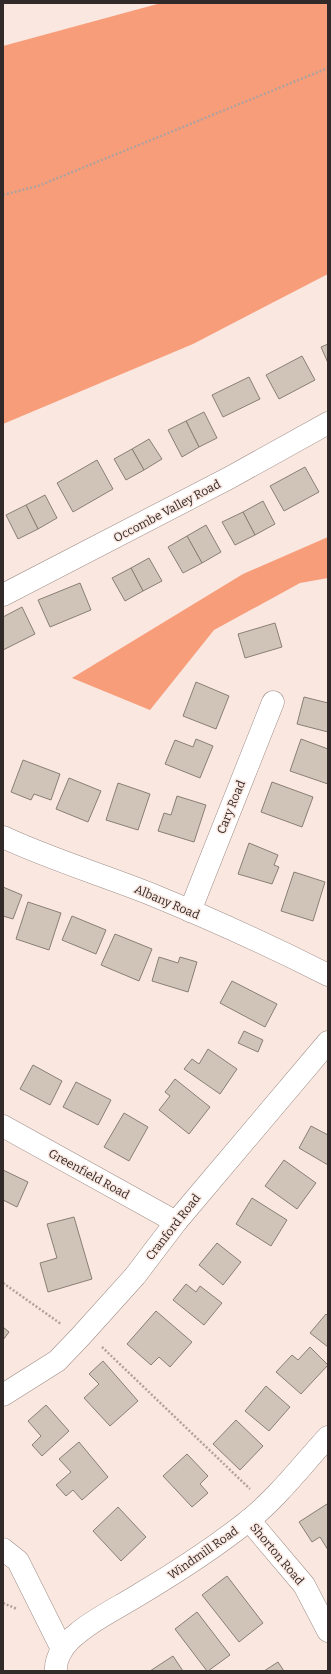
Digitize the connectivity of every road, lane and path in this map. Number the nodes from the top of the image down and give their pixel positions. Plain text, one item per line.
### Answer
1 (328, 68) edge
2 (3, 195) edge
3 (328, 423) edge
4 (3, 595) edge
5 (273, 702) dead end
6 (3, 837) edge
7 (190, 911) junction
8 (328, 975) edge
9 (328, 1042) edge
10 (3, 1126) edge
11 (176, 1222) junction
12 (3, 1283) edge
13 (80, 1337) junction
14 (3, 1395) edge
15 (328, 1437) edge
16 (266, 1505) junction
17 (249, 1520) junction
18 (3, 1549) edge
19 (328, 1631) edge
20 (62, 1650) junction
21 (56, 1671) edge

1 - 2 path
3 - 4 street, Occombe Valley Road
5 - 7 street, Cary Road
6 - 7 street, Albany Road
7 - 8 street, Albany Road
9 - 11 street, Cranford Road
10 - 11 street, Greenfield Road
11 - 13 street, Cranford Road
12 - 13 path
13 - 14 street, Cranford Road
13 - 16 path
15 - 16 street, Windmill Road
16 - 17 street, Windmill Road
17 - 19 street, Shorton Road
17 - 20 street, Windmill Road
18 - 20 street
20 - 21 street

